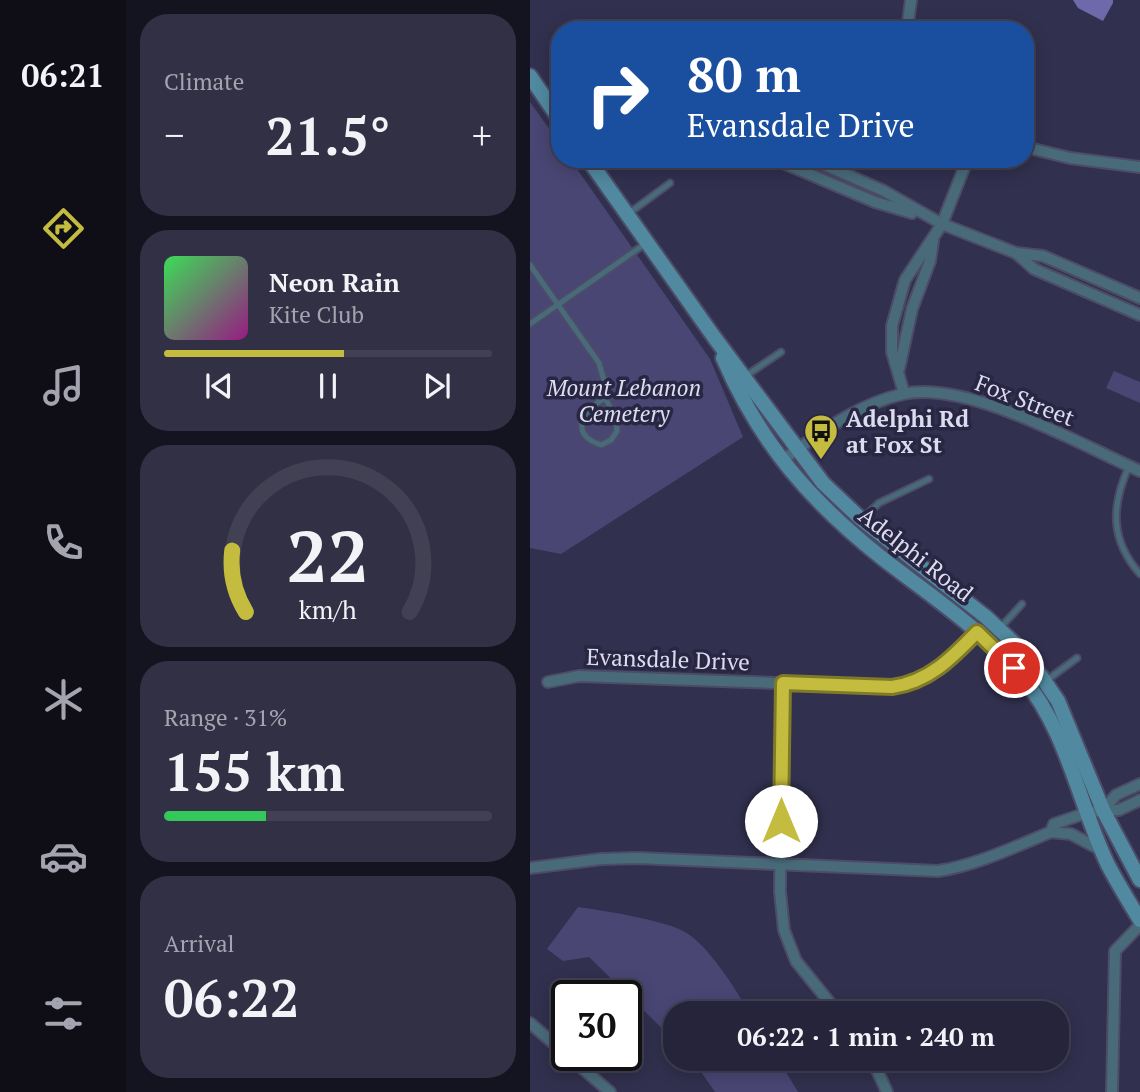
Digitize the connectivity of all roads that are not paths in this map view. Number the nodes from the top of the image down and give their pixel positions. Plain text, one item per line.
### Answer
1 (912, 0) edge
2 (908, 21) edge
3 (530, 76) edge
4 (551, 107) edge
5 (1034, 149) edge
6 (1140, 167) edge
7 (595, 168) edge
8 (795, 168) edge
9 (832, 168) edge
10 (964, 168) edge
11 (856, 178) junction
12 (670, 183) dead end
13 (848, 191) junction
14 (628, 214) junction
15 (928, 218) junction
16 (942, 224) junction
17 (933, 241) junction
18 (648, 242) junction
19 (1016, 253) junction
20 (1048, 258) junction
21 (530, 265) edge
22 (911, 269) junction
23 (1042, 273) junction
24 (924, 276) junction
25 (1140, 298) edge
26 (559, 304) junction
27 (1140, 315) edge
28 (530, 324) edge
29 (892, 326) junction
30 (907, 330) junction
31 (714, 337) junction
32 (781, 352) dead end
33 (898, 371) junction
34 (744, 377) junction
35 (904, 393) junction
36 (605, 398) junction
37 (1025, 404) dead end
38 (1019, 417) junction
39 (797, 450) junction
40 (781, 461) junction
41 (1134, 469) edge
42 (929, 479) dead end
43 (861, 519) junction
44 (1140, 574) edge
45 (1022, 604) dead end
46 (999, 629) junction
47 (977, 632) junction
48 (1077, 658) dead end
49 (548, 682) dead end
50 (1045, 682) junction
51 (783, 683) junction
52 (1140, 784) edge
53 (1140, 800) edge
54 (1096, 811) junction
55 (1051, 832) junction
56 (1103, 852) junction
57 (1135, 860) edge
58 (781, 864) junction
59 (530, 868) edge
60 (1140, 880) edge
61 (1140, 923) edge
62 (828, 1001) edge
63 (530, 1023) edge
64 (551, 1041) edge
65 (586, 1071) edge
66 (878, 1071) edge
67 (610, 1092) edge
68 (887, 1092) edge
69 (1112, 1092) edge

1 - 2 street
3 - 4 main road
5 - 6 street
7 - 14 main road, Adelphi Road
8 - 13 street
9 - 11 street
10 - 16 street
11 - 13 street
11 - 15 street
12 - 14 lane
13 - 15 street
14 - 18 main road, Adelphi Road
15 - 16 street
16 - 17 street
16 - 19 street
17 - 22 street
17 - 24 street
18 - 26 lane
18 - 31 main road, Adelphi Road
19 - 20 street
19 - 23 street
20 - 23 street
20 - 25 street
21 - 26 lane
22 - 24 street
22 - 29 street
23 - 27 street
24 - 30 street
26 - 28 lane
26 - 36 lane
29 - 30 street
29 - 33 street
30 - 33 street
31 - 34 main road, Adelphi Road
31 - 40 main road, Adelphi Road
32 - 34 lane
33 - 35 street
34 - 39 main road, Adelphi Road
35 - 38 street, Fox Street
35 - 39 street, Fox Street
36 - 36 lane
37 - 38 lane
38 - 41 street, Fox Street
39 - 40 street, Fox Street
39 - 43 main road, Adelphi Road
40 - 47 main road, Adelphi Road
41 - 44 lane
42 - 43 lane
43 - 46 main road, Adelphi Road
45 - 46 lane
46 - 50 main road, Adelphi Road
47 - 51 street, Evansdale Drive
47 - 54 main road, Adelphi Road
48 - 50 lane
49 - 51 street, Evansdale Drive
50 - 54 main road, Adelphi Road
51 - 58 street
52 - 54 street
53 - 54 street
54 - 55 street
54 - 56 main road, Adelphi Road
54 - 57 main road, Adelphi Road
55 - 56 street
55 - 58 street
56 - 61 main road, Adelphi Road
57 - 60 main road, Adelphi Road
58 - 59 street
58 - 62 street
61 - 69 street
63 - 64 street
65 - 67 street
66 - 68 street

